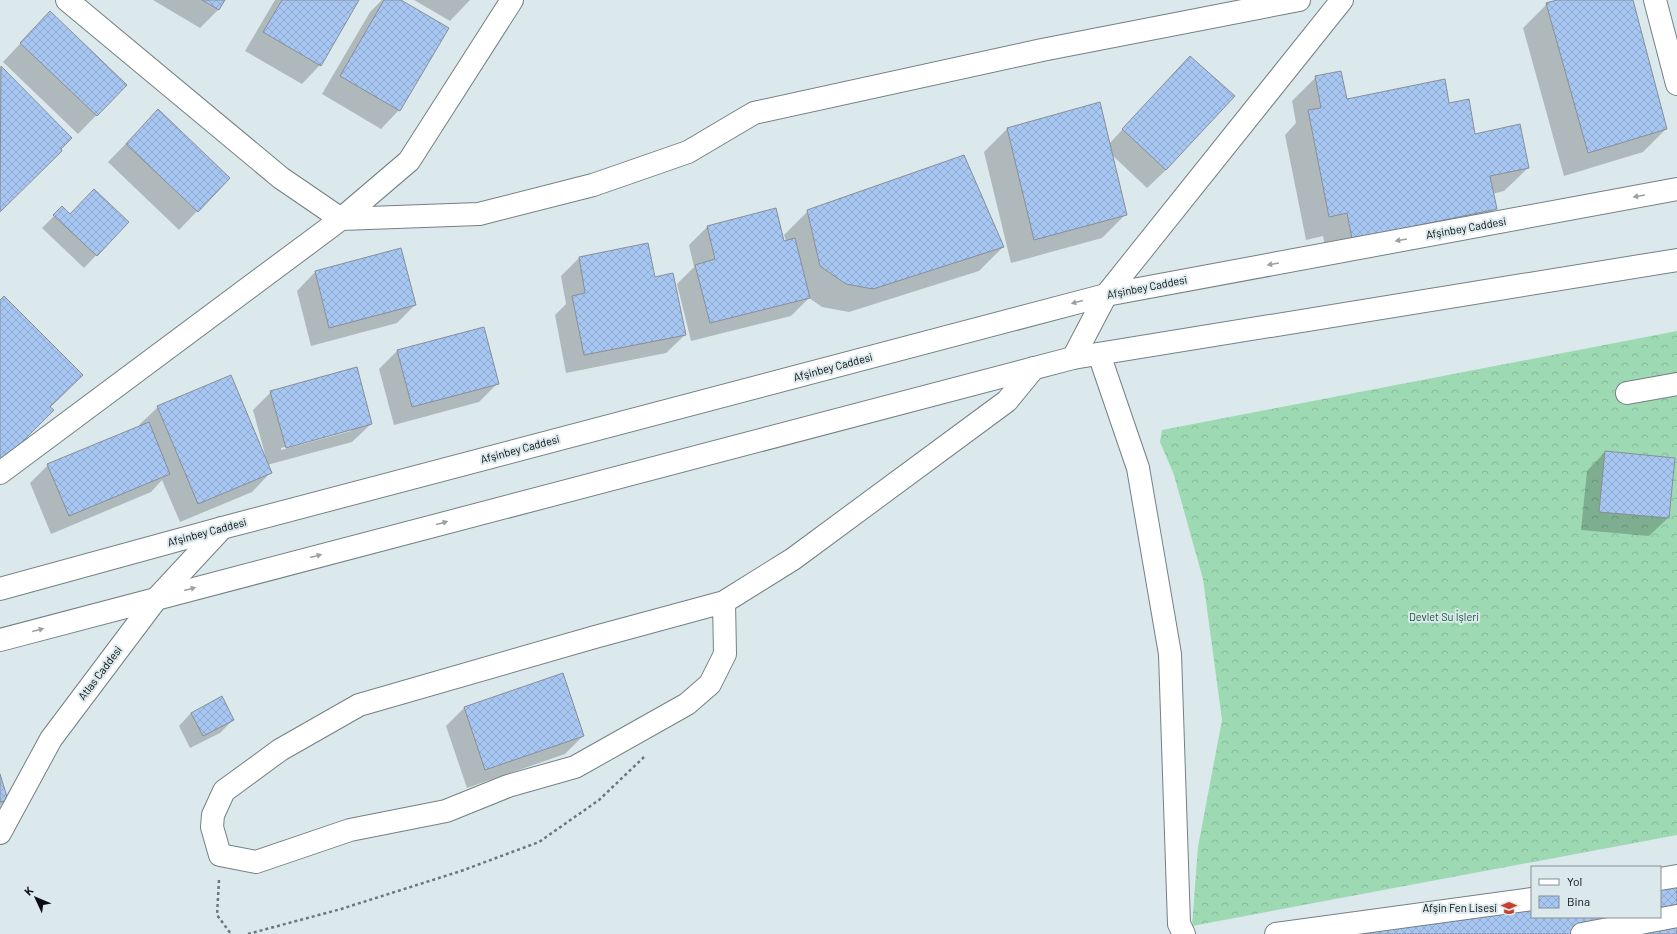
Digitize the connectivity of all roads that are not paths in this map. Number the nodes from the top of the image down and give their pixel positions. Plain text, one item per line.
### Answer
1 (512, 0) edge
2 (1300, 0) edge
3 (1342, 0) edge
4 (1655, 0) edge
5 (75, 3) edge
6 (1677, 84) edge
7 (1677, 189) edge
8 (341, 219) junction
9 (1677, 260) edge
10 (1106, 294) junction
11 (1100, 354) junction
12 (1073, 358) junction
13 (1034, 368) junction
14 (1677, 384) edge
15 (1627, 393) dead end
16 (0, 473) edge
17 (222, 528) junction
18 (0, 589) edge
19 (157, 598) junction
20 (724, 602) junction
21 (0, 640) edge
22 (0, 833) edge
23 (1677, 876) edge
24 (1661, 879) edge
25 (1531, 899) edge
26 (1677, 916) edge
27 (1181, 929) edge
28 (1276, 934) edge
29 (1582, 934) edge

1 - 8 street
2 - 8 street
3 - 10 street
4 - 6 street
5 - 8 street
7 -> 10 street, Afşinbey Caddesi
8 - 16 street
9 - 11 street
10 - 12 street
10 -> 17 street, Afşinbey Caddesi
11 - 12 street
11 - 27 street
12 - 13 street
19 -> 13 street
13 - 20 street
14 - 15 street
17 - 18 street, Afşinbey Caddesi
17 - 19 street, Atlas Caddesi
21 -> 19 street
19 - 22 street, Atlas Caddesi
20 - 20 street
23 - 24 street
25 - 28 street
26 - 29 street

